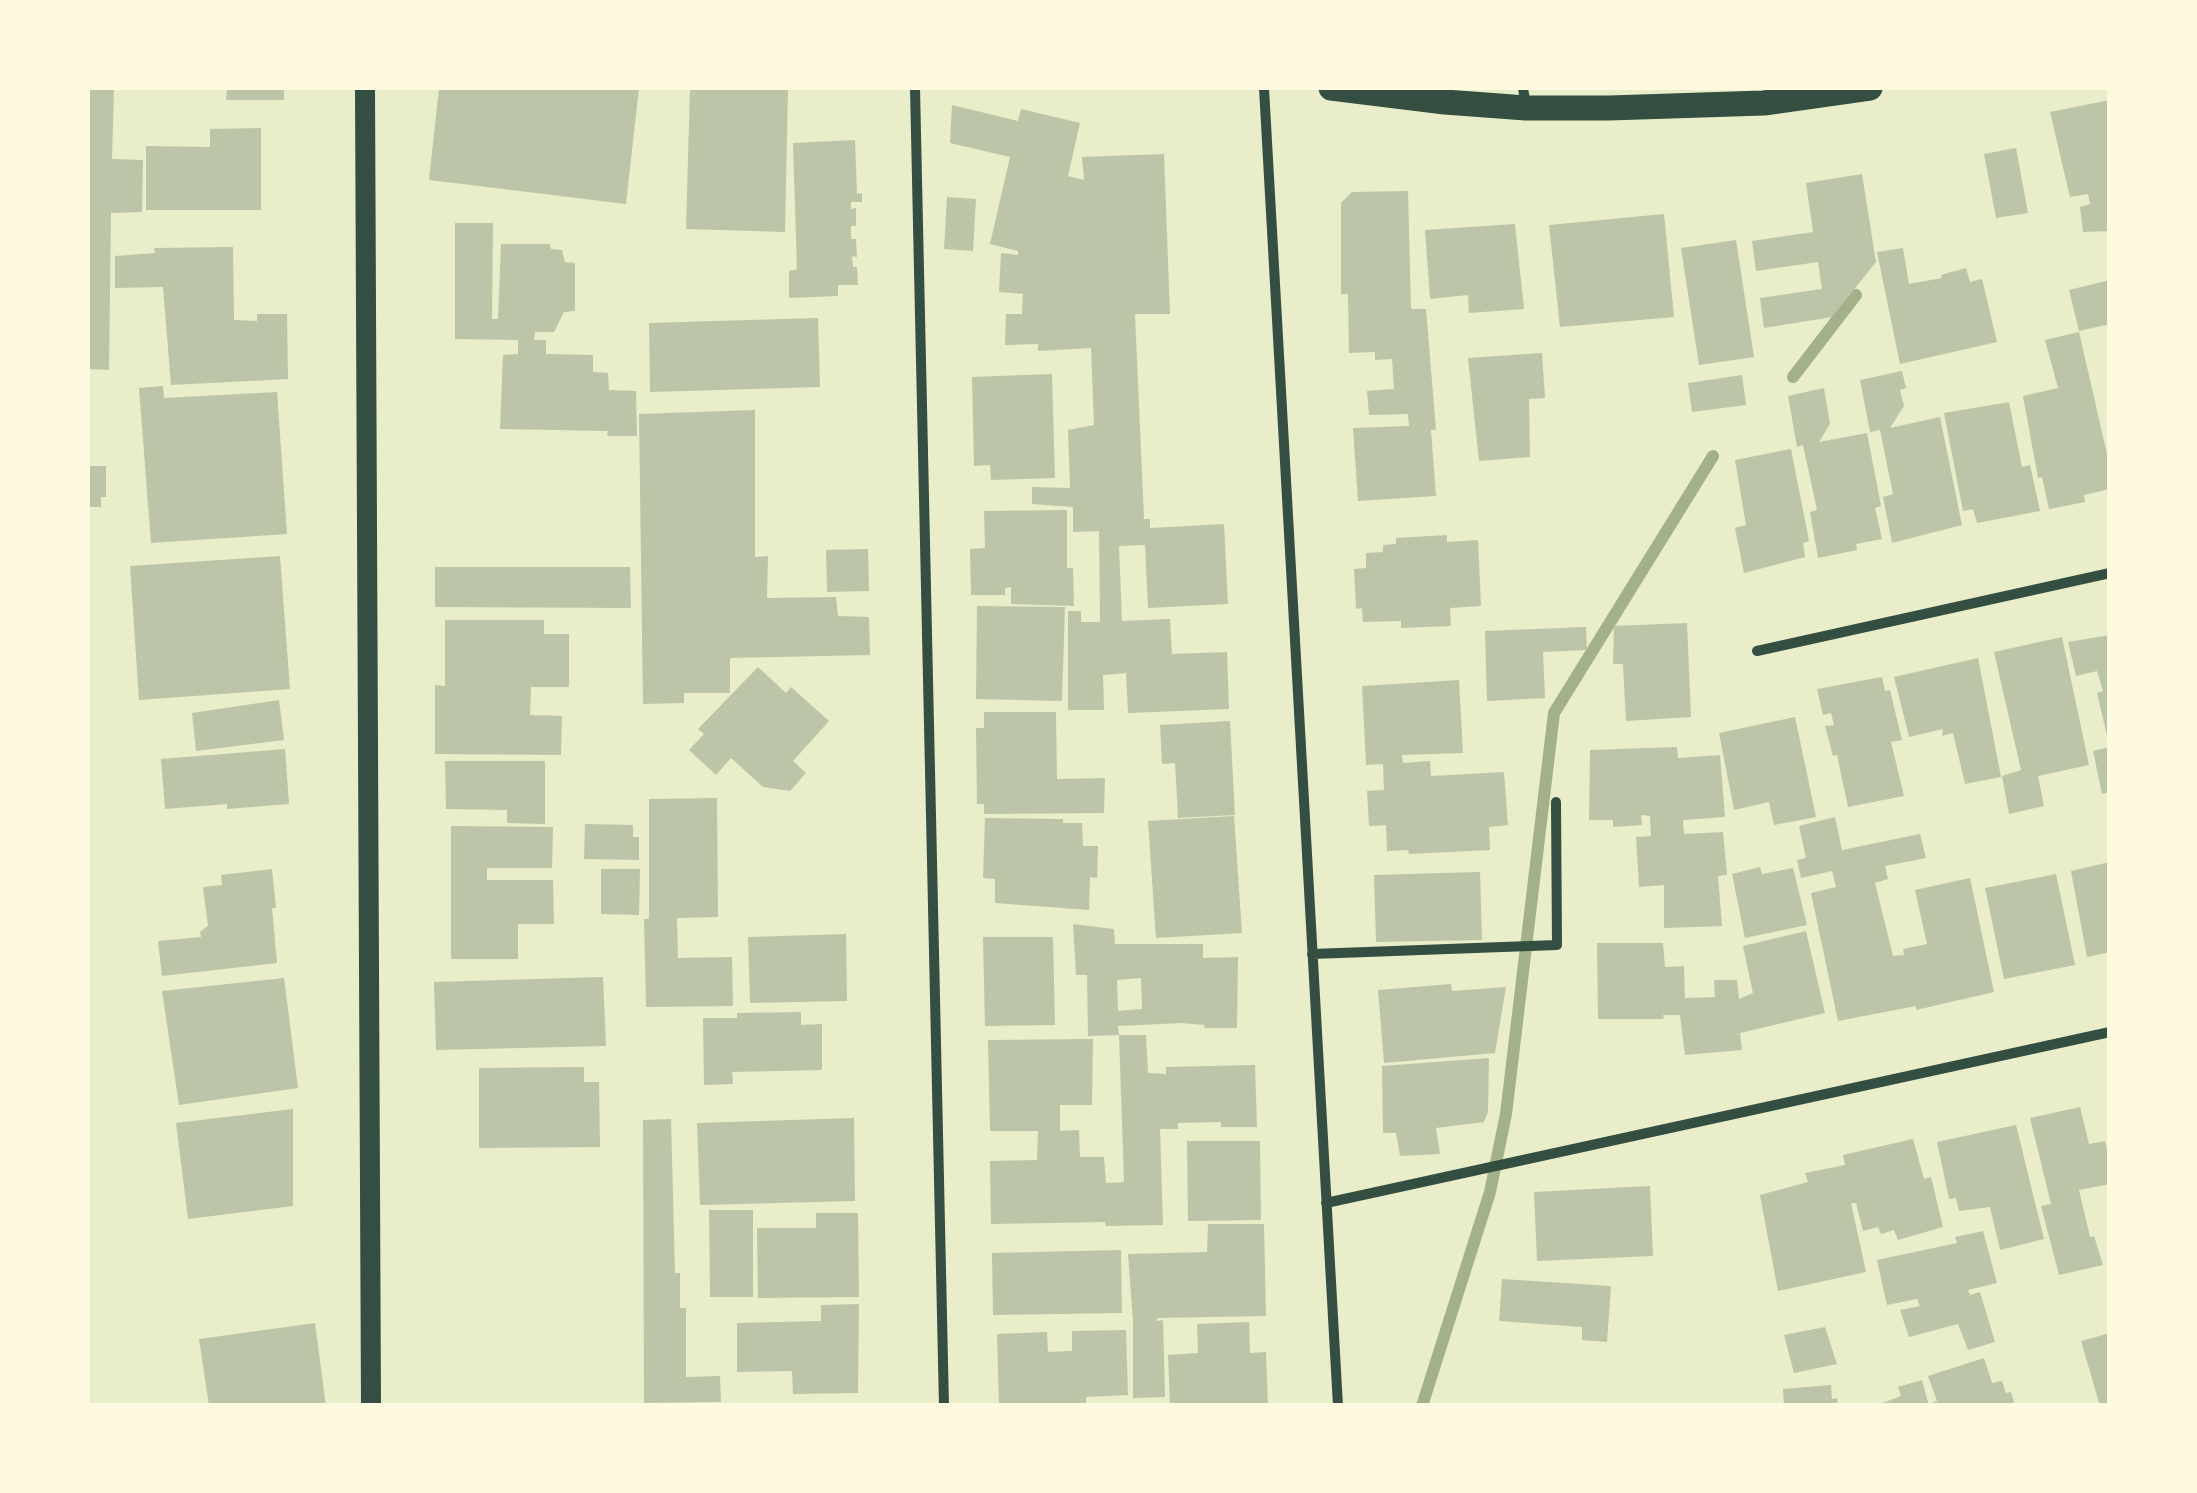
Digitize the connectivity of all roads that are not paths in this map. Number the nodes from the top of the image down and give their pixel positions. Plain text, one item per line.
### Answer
1 (366, 88) edge
2 (914, 88) edge
3 (1264, 88) edge
4 (1331, 88) edge
5 (1870, 88) edge
6 (1524, 98) edge
7 (2110, 574) edge
8 (1756, 651) dead end
9 (1556, 802) dead end
10 (1312, 954) junction
11 (2110, 1032) edge
12 (1326, 1203) junction
13 (371, 1406) edge
14 (944, 1406) edge
15 (1338, 1406) edge

1 - 13 main road
2 - 14 street
3 - 10 street
4 - 6 main road
5 - 6 main road
7 - 8 street
9 - 10 street
10 - 12 street
11 - 12 street
12 - 15 street

